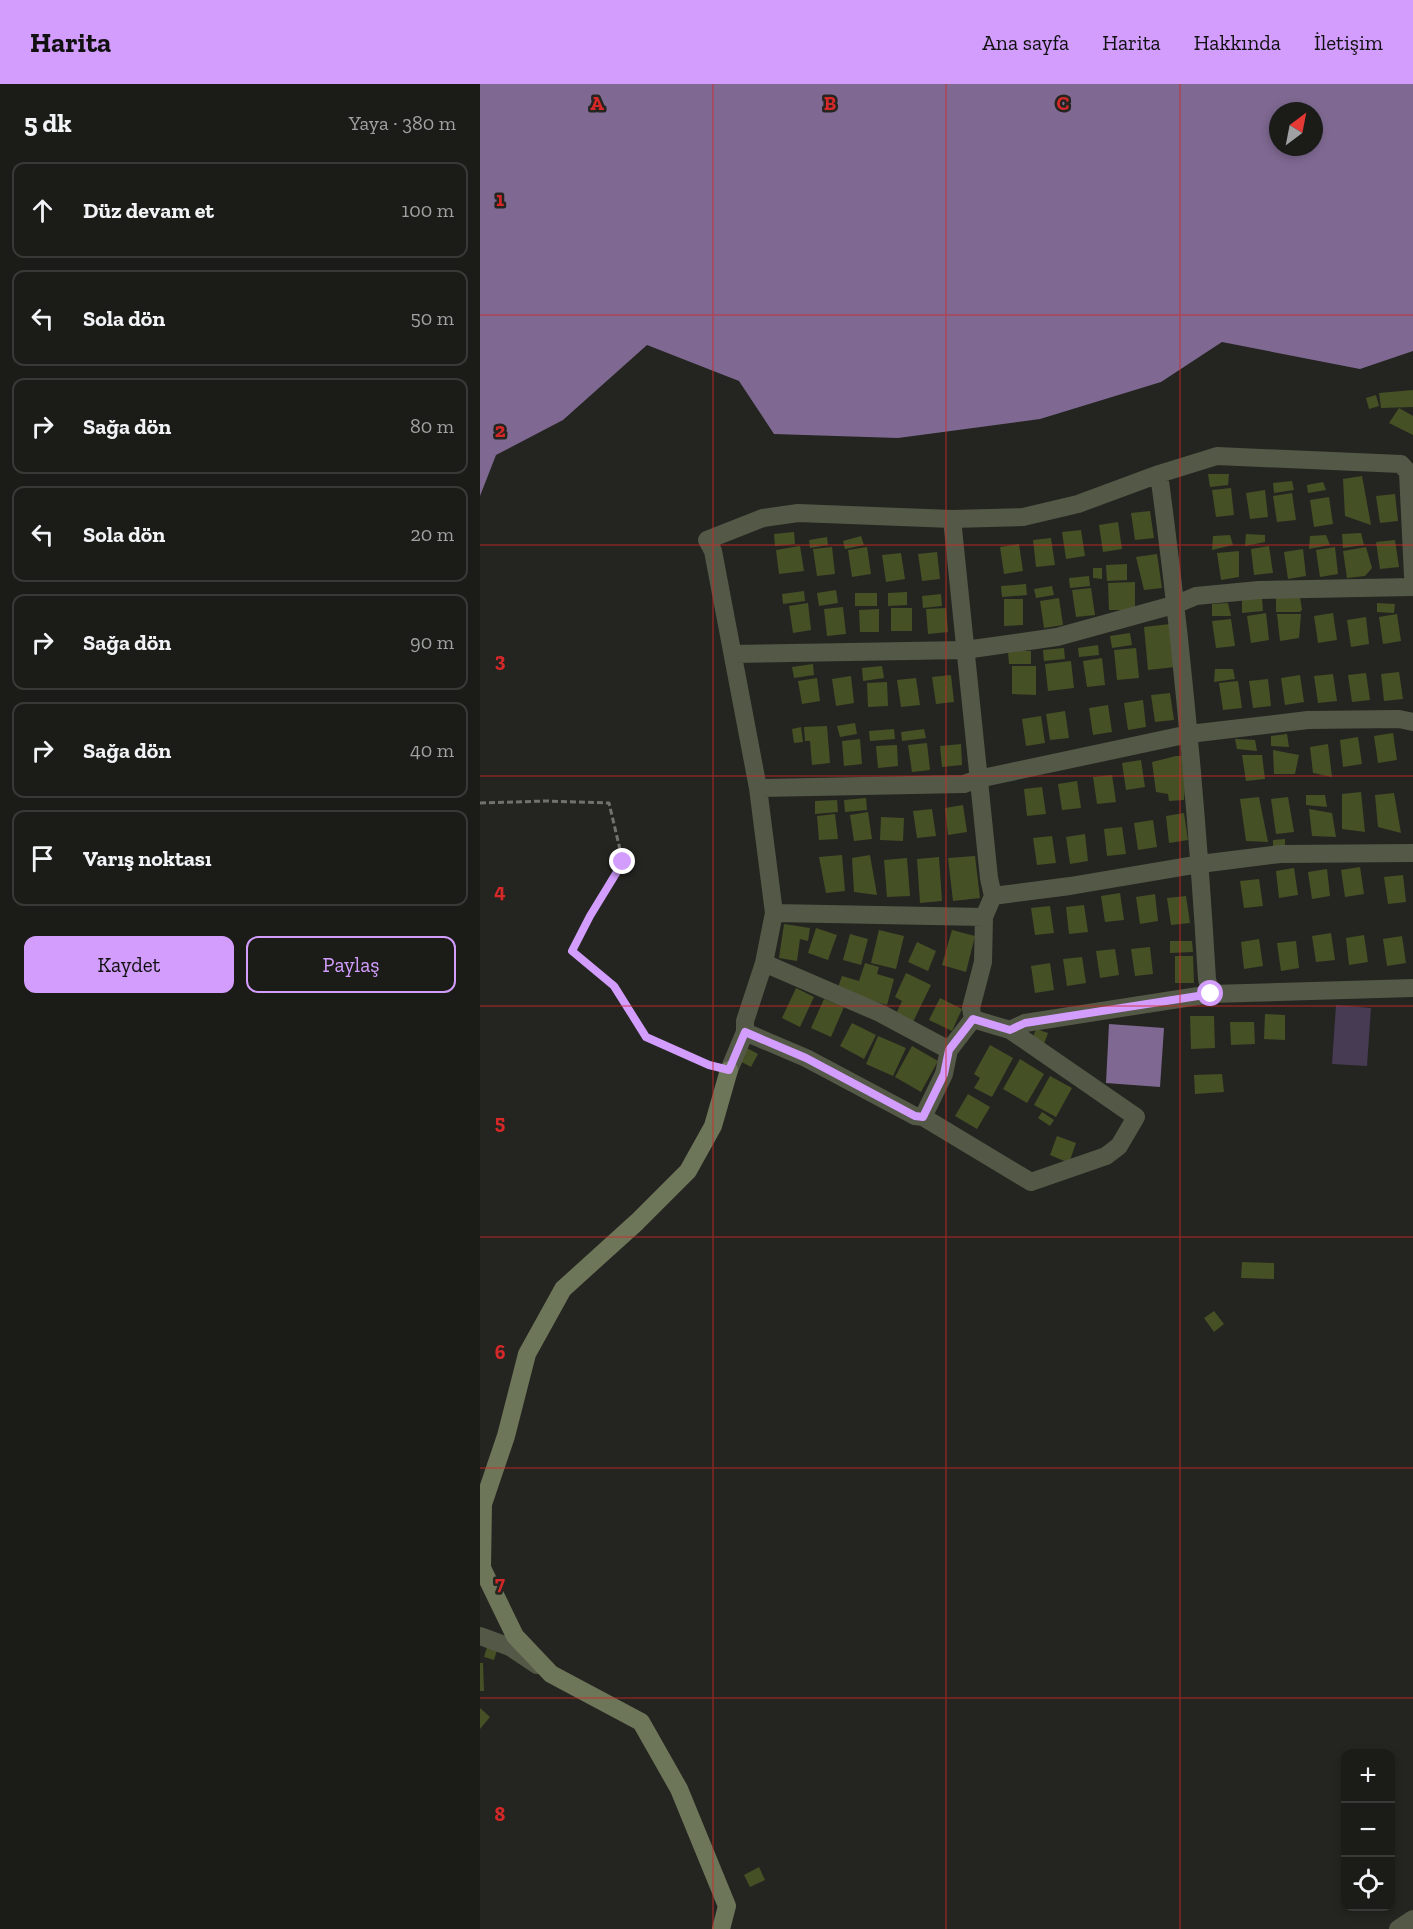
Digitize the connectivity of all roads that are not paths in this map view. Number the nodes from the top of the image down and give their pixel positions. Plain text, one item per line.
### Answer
1 (1159, 474) junction
2 (952, 519) junction
3 (1413, 576) edge
4 (1413, 587) edge
5 (1177, 604) junction
6 (965, 650) junction
7 (733, 654) junction
8 (1413, 722) edge
9 (1189, 734) junction
10 (978, 779) junction
11 (758, 789) junction
12 (1413, 853) edge
13 (1200, 864) junction
14 (993, 896) junction
15 (774, 913) junction
16 (984, 917) junction
17 (764, 963) junction
18 (1413, 988) edge
19 (1211, 994) junction
20 (973, 1019) junction
21 (1010, 1030) junction
22 (745, 1032) junction
23 (949, 1050) junction
24 (729, 1070) joint
25 (923, 1117) junction
26 (487, 1595) edge
27 (480, 1636) edge
28 (551, 1674) junction
29 (1413, 1919) edge
30 (721, 1929) edge
31 (1398, 1929) edge

1 - 2 street
1 - 3 street
1 - 5 street
2 - 6 street
2 - 7 street
4 - 5 street
5 - 6 street
5 - 9 street
6 - 7 street
6 - 10 street
7 - 11 street
8 - 9 street
9 - 10 street
9 - 13 street
10 - 11 street
10 - 14 street
11 - 15 street
12 - 13 street
13 - 14 street
13 - 19 street
14 - 16 street
15 - 16 street
15 - 17 street
16 - 20 street
17 - 22 street
17 - 23 street
18 - 19 street
19 - 21 street
20 - 21 street
20 - 23 street
21 - 25 street
22 - 24 street
22 - 25 street
23 - 25 street
24 - 26 main road
26 - 28 main road
27 - 28 street
28 - 30 main road
29 - 31 street

